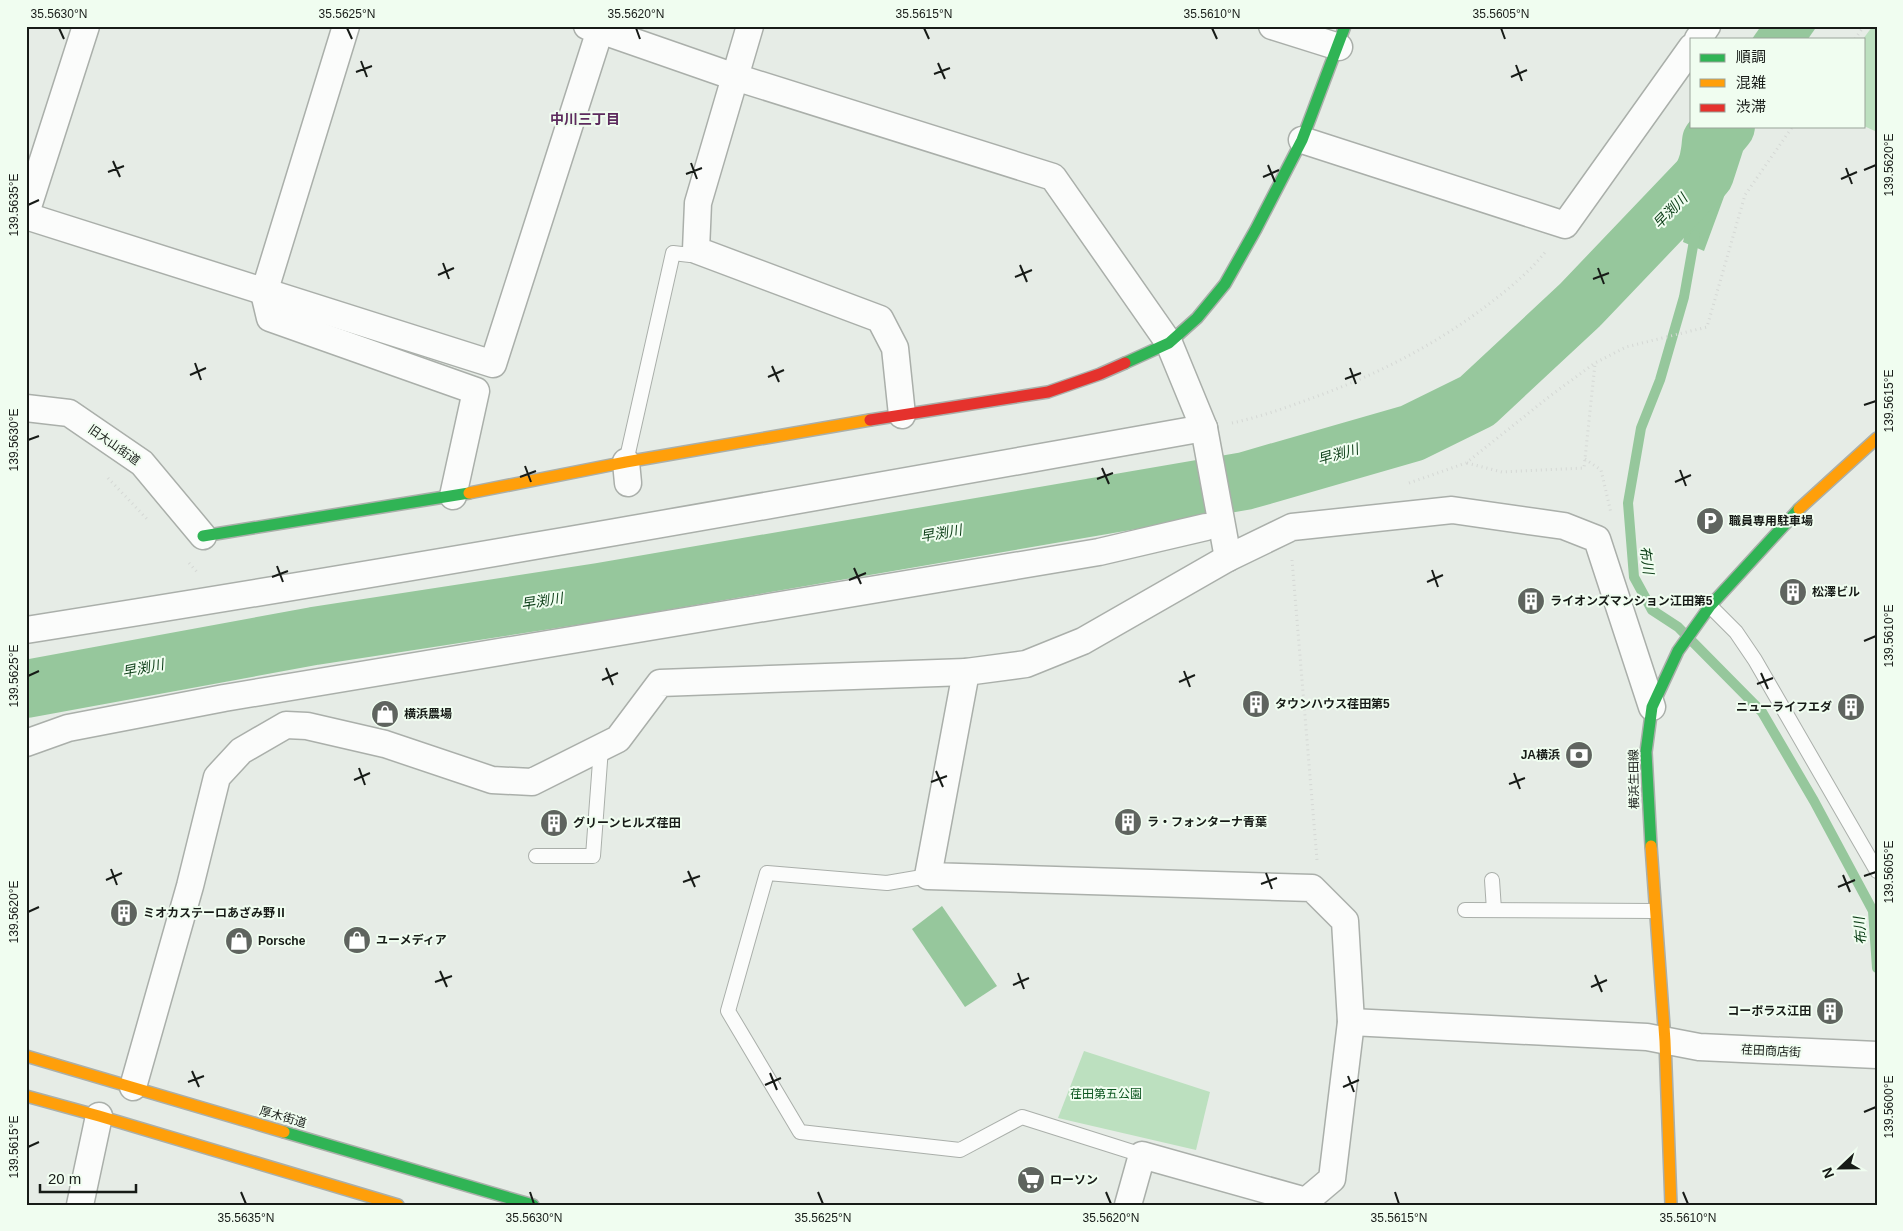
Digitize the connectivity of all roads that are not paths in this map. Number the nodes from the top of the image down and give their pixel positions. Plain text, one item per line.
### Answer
1 (86, 26) edge
2 (346, 26) edge
3 (750, 26) edge
4 (1272, 26) edge
5 (1707, 26) edge
6 (593, 28) edge
7 (1342, 37) edge
8 (1699, 38) edge
9 (1690, 50) edge
10 (735, 77) junction
11 (1302, 140) junction
12 (26, 215) edge
13 (696, 250) junction
14 (264, 293) junction
15 (1169, 342) junction
16 (26, 408) edge
17 (902, 415) junction
18 (1204, 428) junction
19 (1877, 438) edge
20 (627, 472) junction
21 (453, 496) junction
22 (1214, 526) junction
23 (203, 536) joint
24 (1228, 558) junction
25 (1710, 606) junction
26 (26, 630) edge
27 (966, 672) junction
28 (1652, 707) junction
29 (26, 743) edge
30 (601, 748) junction
31 (536, 856) dead end
32 (1877, 871) edge
33 (928, 876) junction
34 (1492, 880) dead end
35 (1465, 910) dead end
36 (1494, 910) junction
37 (1654, 911) junction
38 (1351, 1022) junction
39 (1665, 1041) junction
40 (1872, 1055) edge
41 (26, 1056) edge
42 (132, 1087) junction
43 (26, 1096) edge
44 (99, 1116) junction
45 (1142, 1155) junction
46 (80, 1205) edge
47 (398, 1205) edge
48 (532, 1205) edge
49 (1128, 1205) edge
50 (1671, 1205) edge

1 - 12 street
2 - 14 street
3 - 10 street
4 - 7 street
5 - 8 street
6 - 10 street
6 - 14 street
7 - 11 main road
9 - 11 street
10 - 13 street
10 - 15 street
11 - 15 main road
12 - 14 street
13 - 17 street
13 - 20 lane
14 - 21 street
15 - 17 main road
15 - 18 street
16 - 23 street, 旧大山街道
17 - 20 main road
18 - 22 street
18 - 26 street
19 - 25 main road, 横浜生田線
20 - 21 main road
21 - 23 main road
22 - 24 street
22 - 29 street
24 - 27 street
24 - 28 street
25 - 28 main road, 横浜生田線
25 - 32 lane
27 - 30 street
27 - 33 street
28 - 37 main road, 横浜生田線
30 - 31 lane
30 - 42 street
33 - 38 street
33 - 45 lane
34 - 36 lane
35 - 36 lane
36 - 37 lane
37 - 39 main road, 横浜生田線
38 - 39 street, 荏田商店街
38 - 45 street
39 - 40 street, 荏田商店街
39 - 50 main road, 横浜生田線
41 - 42 main road, 厚木街道
42 - 48 main road, 厚木街道
43 - 44 main road
44 - 46 street
44 - 47 main road
45 - 49 street

